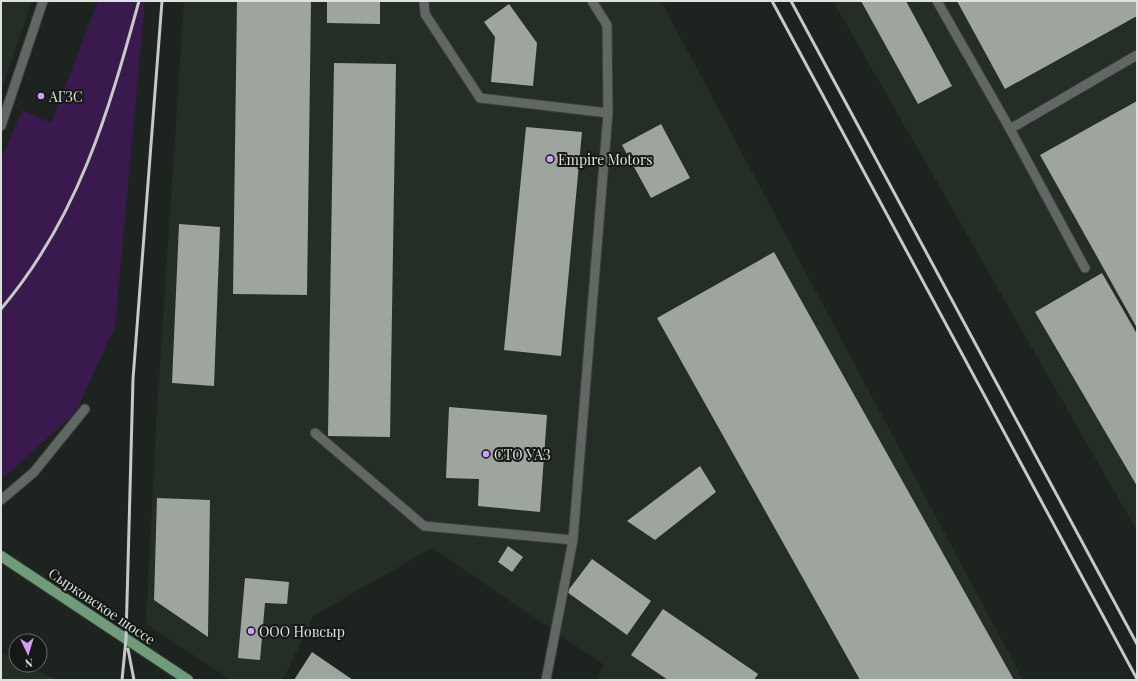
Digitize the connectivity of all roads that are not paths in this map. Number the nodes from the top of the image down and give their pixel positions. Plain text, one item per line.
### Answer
1 (43, 1) edge
2 (424, 1) edge
3 (592, 1) edge
4 (937, 1) edge
5 (1137, 55) edge
6 (5, 104) edge
7 (608, 113) junction
8 (1, 126) edge
9 (1010, 129) junction
10 (1085, 268) dead end
11 (85, 409) dead end
12 (316, 433) dead end
13 (1, 500) edge
14 (573, 540) junction
15 (1, 556) edge
16 (188, 680) edge
17 (546, 680) edge

1 - 6 lane
2 - 7 lane
3 - 7 lane
4 - 9 lane
5 - 9 lane
6 - 8 lane
7 - 14 lane
9 - 10 lane
11 - 13 lane
12 - 14 lane
14 - 17 lane
15 - 16 main road, Сырковское шоссе

